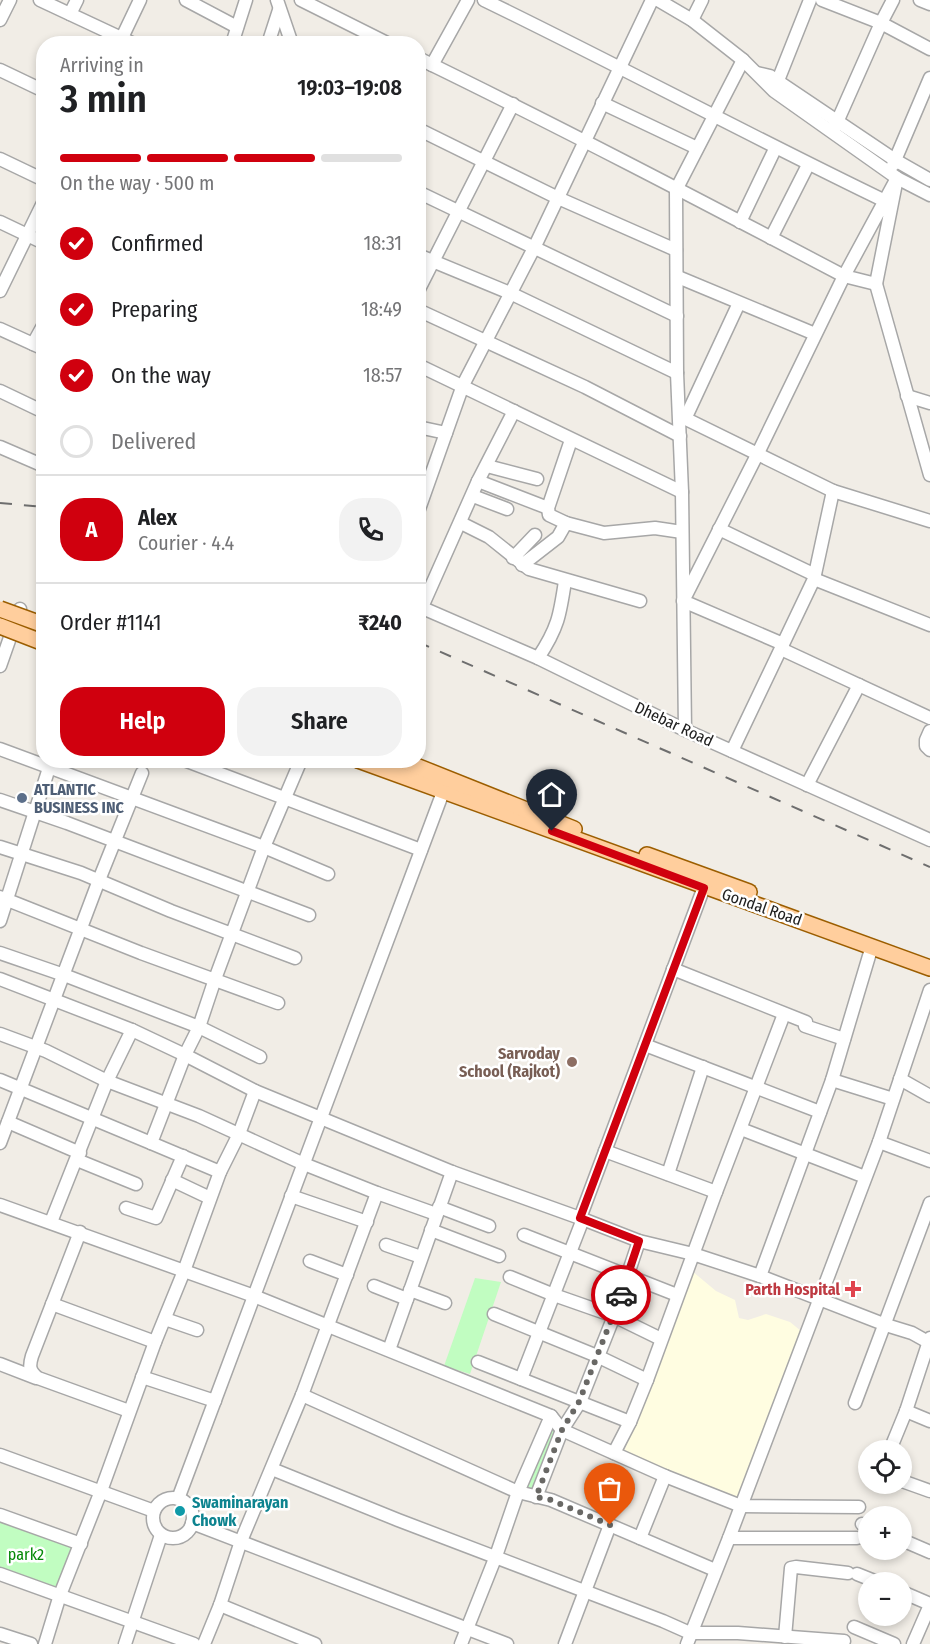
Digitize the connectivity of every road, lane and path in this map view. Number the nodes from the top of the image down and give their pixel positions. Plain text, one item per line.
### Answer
1 (10, 0) edge
2 (40, 0) edge
3 (77, 0) edge
4 (140, 0) edge
5 (186, 0) edge
6 (246, 0) edge
7 (301, 0) edge
8 (468, 0) edge
9 (483, 0) edge
10 (652, 0) edge
11 (658, 0) edge
12 (702, 0) edge
13 (810, 0) edge
14 (822, 0) edge
15 (893, 0) edge
16 (920, 0) edge
17 (930, 4) edge
18 (278, 5) edge
19 (70, 14) junction
20 (692, 20) junction
21 (0, 21) edge
22 (881, 22) junction
23 (237, 27) junction
24 (113, 36) edge
25 (127, 36) edge
26 (234, 36) edge
27 (270, 36) edge
28 (289, 36) edge
29 (373, 36) edge
30 (930, 49) edge
31 (743, 60) junction
32 (426, 61) edge
33 (432, 64) junction
34 (620, 67) junction
35 (0, 70) edge
36 (930, 78) edge
37 (776, 86) junction
38 (36, 88) edge
39 (603, 103) junction
40 (513, 104) junction
41 (714, 114) junction
42 (835, 127) junction
43 (426, 133) edge
44 (585, 140) junction
45 (697, 148) junction
46 (775, 149) junction
47 (0, 159) edge
48 (483, 161) junction
49 (808, 165) junction
50 (894, 170) junction
51 (36, 176) edge
52 (930, 180) edge
53 (676, 190) junction
54 (930, 195) edge
55 (426, 196) edge
56 (558, 198) junction
57 (885, 201) junction
58 (459, 210) junction
59 (36, 217) edge
60 (0, 222) edge
61 (740, 222) junction
62 (27, 235) junction
63 (771, 238) junction
64 (36, 239) edge
65 (535, 246) junction
66 (676, 250) junction
67 (426, 259) edge
68 (433, 262) junction
69 (426, 276) edge
70 (844, 276) junction
71 (678, 277) junction
72 (876, 284) junction
73 (0, 291) edge
74 (510, 293) junction
75 (739, 303) junction
76 (426, 314) edge
77 (677, 316) junction
78 (0, 328) edge
79 (815, 334) junction
80 (485, 341) junction
81 (36, 346) edge
82 (426, 369) edge
83 (677, 374) junction
84 (462, 385) junction
85 (0, 391) edge
86 (907, 396) junction
87 (930, 403) edge
88 (36, 408) edge
89 (514, 411) junction
90 (682, 417) junction
91 (426, 429) edge
92 (446, 433) junction
93 (680, 436) junction
94 (571, 440) junction
95 (0, 447) edge
96 (758, 453) junction
97 (36, 463) edge
98 (487, 466) junction
99 (930, 475) edge
100 (426, 476) edge
101 (537, 479) dead end
102 (478, 481) junction
103 (833, 491) junction
104 (682, 492) junction
105 (472, 496) junction
106 (548, 508) junction
107 (507, 509) dead end
108 (930, 521) edge
109 (460, 523) junction
110 (566, 523) junction
111 (719, 529) junction
112 (682, 532) junction
113 (535, 535) dead end
114 (518, 562) junction
115 (815, 577) junction
116 (565, 580) junction
117 (426, 594) edge
118 (640, 601) dead end
119 (683, 601) junction
120 (0, 602) edge
121 (0, 609) edge
122 (20, 609) junction
123 (426, 609) edge
124 (36, 615) edge
125 (36, 622) edge
126 (930, 625) edge
127 (4, 632) edge
128 (36, 641) edge
129 (36, 647) edge
130 (782, 647) junction
131 (538, 658) junction
132 (0, 666) edge
133 (859, 685) junction
134 (930, 718) edge
135 (685, 730) junction
136 (930, 731) edge
137 (0, 749) edge
138 (930, 750) edge
139 (732, 751) junction
140 (36, 763) edge
141 (49, 768) joint
142 (205, 768) edge
143 (298, 768) edge
144 (387, 768) edge
145 (416, 768) edge
146 (142, 773) dead end
147 (446, 784) junction
148 (807, 785) junction
149 (131, 797) junction
150 (285, 798) junction
151 (0, 800) edge
152 (36, 812) junction
153 (930, 840) edge
154 (114, 842) junction
155 (0, 847) edge
156 (264, 847) junction
157 (421, 850) junction
158 (21, 854) junction
159 (328, 874) dead end
160 (99, 880) junction
161 (704, 888) junction
162 (248, 891) junction
163 (3, 898) edge
164 (309, 915) dead end
165 (0, 921) edge
166 (81, 929) junction
167 (232, 935) junction
168 (872, 946) junction
169 (0, 953) edge
170 (295, 958) dead end
171 (930, 959) edge
172 (930, 968) edge
173 (673, 969) junction
174 (64, 975) junction
175 (0, 979) edge
176 (215, 979) junction
177 (930, 990) edge
178 (54, 1001) junction
179 (278, 1003) dead end
180 (784, 1014) junction
181 (199, 1027) junction
182 (132, 1030) junction
183 (0, 1034) edge
184 (844, 1039) junction
185 (645, 1045) junction
186 (37, 1048) junction
187 (185, 1054) junction
188 (260, 1057) dead end
189 (703, 1067) junction
190 (900, 1079) junction
191 (0, 1080) edge
192 (832, 1080) junction
193 (107, 1081) junction
194 (21, 1088) junction
195 (756, 1088) junction
196 (255, 1091) junction
197 (930, 1096) edge
198 (893, 1099) junction
199 (166, 1104) junction
200 (820, 1112) junction
201 (321, 1118) junction
202 (93, 1119) junction
203 (8, 1122) junction
204 (741, 1129) junction
205 (239, 1134) junction
206 (879, 1142) junction
207 (0, 1143) edge
208 (151, 1143) junction
209 (605, 1151) junction
210 (805, 1154) junction
211 (183, 1156) junction
212 (78, 1157) junction
213 (930, 1161) edge
214 (304, 1164) junction
215 (220, 1172) junction
216 (452, 1172) junction
217 (668, 1174) junction
218 (864, 1177) junction
219 (172, 1180) junction
220 (136, 1184) dead end
221 (716, 1192) junction
222 (377, 1194) junction
223 (291, 1196) junction
224 (210, 1198) junction
225 (930, 1203) edge
226 (0, 1205) edge
227 (126, 1208) dead end
228 (438, 1211) junction
229 (581, 1219) junction
230 (51, 1222) junction
231 (367, 1222) junction
232 (489, 1226) dead end
233 (431, 1230) junction
234 (80, 1232) junction
235 (524, 1235) dead end
236 (639, 1241) junction
237 (386, 1245) dead end
238 (568, 1254) junction
239 (693, 1254) junction
240 (499, 1256) dead end
241 (422, 1257) junction
242 (310, 1261) dead end
243 (184, 1271) junction
244 (346, 1275) junction
245 (760, 1275) junction
246 (627, 1276) junction
247 (510, 1277) dead end
248 (374, 1286) dead end
249 (408, 1294) junction
250 (554, 1295) junction
251 (677, 1295) junction
252 (254, 1296) junction
253 (819, 1299) junction
254 (445, 1303) dead end
255 (52, 1304) junction
256 (494, 1314) dead end
257 (614, 1316) junction
258 (165, 1319) junction
259 (328, 1325) junction
260 (886, 1325) junction
261 (197, 1330) dead end
262 (540, 1334) junction
263 (661, 1340) junction
264 (930, 1341) edge
265 (155, 1342) junction
266 (389, 1350) junction
267 (597, 1356) junction
268 (478, 1362) dead end
269 (0, 1364) edge
270 (142, 1377) junction
271 (38, 1378) junction
272 (521, 1379) junction
273 (647, 1380) junction
274 (302, 1395) junction
275 (215, 1401) junction
276 (579, 1402) junction
277 (855, 1403) dead end
278 (129, 1411) junction
279 (906, 1411) junction
280 (551, 1416) junction
281 (930, 1421) edge
282 (630, 1422) junction
283 (562, 1430) junction
284 (894, 1440) edge
285 (614, 1453) junction
286 (0, 1456) edge
287 (272, 1469) junction
288 (665, 1476) junction
289 (912, 1485) edge
290 (101, 1491) junction
291 (930, 1491) edge
292 (518, 1492) junction
293 (536, 1497) junction
294 (178, 1499) junction
295 (741, 1506) junction
296 (858, 1507) edge
297 (154, 1511) junction
298 (0, 1515) edge
299 (192, 1523) junction
300 (610, 1525) junction
301 (161, 1534) junction
302 (640, 1538) junction
303 (729, 1538) junction
304 (857, 1538) dead end
305 (241, 1541) junction
306 (81, 1544) junction
307 (912, 1544) edge
308 (930, 1552) edge
309 (496, 1556) junction
310 (715, 1570) junction
311 (0, 1574) edge
312 (858, 1576) edge
313 (585, 1591) junction
314 (60, 1595) junction
315 (912, 1597) edge
316 (220, 1605) junction
317 (930, 1605) edge
318 (132, 1622) junction
319 (854, 1627) dead end
320 (466, 1628) junction
321 (0, 1634) edge
322 (784, 1637) junction
323 (688, 1639) edge
324 (737, 1639) edge
325 (844, 1641) dead end
326 (31, 1644) edge
327 (45, 1644) edge
328 (125, 1644) edge
329 (194, 1644) edge
330 (204, 1644) edge
331 (315, 1644) edge
332 (461, 1644) edge
333 (507, 1644) edge
334 (565, 1644) edge
335 (894, 1644) edge
336 (913, 1644) edge

1 - 21 street
2 - 19 street
3 - 19 street
4 - 25 street
5 - 23 street
6 - 23 street
7 - 29 street
8 - 33 street
9 - 34 street
10 - 34 street
11 - 20 street
12 - 20 street
13 - 37 street
14 - 22 street
15 - 22 street
16 - 17 street
18 - 27 street
18 - 28 street
19 - 24 street
20 - 31 street
22 - 30 street
22 - 42 street
23 - 26 street
31 - 37 street
31 - 41 street
32 - 33 street
33 - 40 street
34 - 39 street
34 - 41 street
35 - 38 street
36 - 50 street
37 - 42 street
39 - 44 street
39 - 45 street
40 - 44 street
40 - 48 street
41 - 45 street
41 - 46 street
42 - 50 street
43 - 48 street
44 - 53 street
44 - 56 street
45 - 53 street
46 - 49 street
46 - 61 street
47 - 51 street
48 - 56 street
48 - 58 street
49 - 57 street
49 - 63 street
50 - 52 street
50 - 54 street
50 - 57 street
50 - 72 street
53 - 61 street
53 - 66 street
55 - 58 street
56 - 65 street
56 - 66 street
57 - 70 street
58 - 65 street
58 - 68 street
59 - 62 street
60 - 62 street
61 - 63 street
62 - 64 street
62 - 73 street
63 - 70 street
65 - 74 street
65 - 77 street
66 - 71 street
67 - 68 street
68 - 69 street
68 - 74 street
70 - 72 street
70 - 79 street
71 - 75 street
71 - 77 street
72 - 86 street
74 - 80 street
74 - 83 street
75 - 79 street
75 - 90 street
76 - 80 street
77 - 83 street
78 - 81 street
79 - 96 street
80 - 84 street
80 - 93 street
82 - 84 street
83 - 90 street
84 - 89 street
84 - 92 street
85 - 88 street
86 - 87 street
86 - 99 street
89 - 94 street
89 - 98 street
90 - 93 street
90 - 96 street
91 - 92 street
92 - 100 street
93 - 104 street
94 - 104 street
94 - 106 street
95 - 97 street
96 - 103 street
96 - 111 street
98 - 101 street
98 - 102 street
102 - 105 street
102 - 106 street
103 - 108 street
103 - 115 street
104 - 112 street
105 - 107 street
105 - 109 street
106 - 110 street
109 - 114 street
109 - 117 street
110 - 112 street
110 - 114 street
111 - 115 street
111 - 119 street
112 - 119 street
113 - 114 street
114 - 116 street
115 - 126 street
115 - 130 street
116 - 118 street
116 - 131 street
119 - 130 street
119 - 135 street
120 - 122 street
121 - 125 main road, bridge
122 - 124 street
122 - 127 street
123 - 131 street, Dhebar Road
127 - 128 main road, bridge
127 - 129 street
127 - 132 street
130 - 133 street
130 - 139 street
131 - 135 street, Dhebar Road
133 - 134 street
133 - 148 street
135 - 139 street, Dhebar Road
136 - 138 street
137 - 140 street
139 - 148 street, Dhebar Road
141 - 149 street
141 - 152 street
142 - 150 street
143 - 150 street
144 - 147 main road, Gondal Road
145 - 147 main road, Gondal Road
146 - 149 street
147 - 157 street
147 - 161 main road, Gondal Road
147 - 171 main road, Gondal Road
148 - 153 street, Dhebar Road
149 - 154 street
149 - 156 street
150 - 156 street
150 - 157 street
151 - 152 street
152 - 154 street
152 - 158 street
154 - 160 street
154 - 162 street
155 - 158 street
156 - 159 street
156 - 162 street
157 - 201 street
158 - 160 street
158 - 163 street
160 - 166 street
160 - 167 street
161 - 168 main road, Gondal Road
161 - 173 street
162 - 164 street
162 - 167 street
163 - 165 street
163 - 166 street
166 - 174 street
166 - 176 street
167 - 170 street
167 - 176 street
168 - 172 main road, Gondal Road
168 - 184 street
169 - 174 street
173 - 180 street
173 - 185 street
174 - 178 street
174 - 181 street
175 - 178 street
176 - 179 street
176 - 181 street
177 - 190 street
178 - 182 street
178 - 186 street
180 - 184 street
180 - 195 street
181 - 187 street
181 - 188 street
182 - 187 street
182 - 193 street
183 - 186 street
184 - 192 street
185 - 189 street
185 - 209 street
186 - 193 street
186 - 194 street
187 - 196 street
187 - 199 street
189 - 195 street
189 - 217 street
190 - 197 street
190 - 198 street
191 - 194 street
192 - 198 street
192 - 200 street
193 - 199 street
193 - 202 street
194 - 202 street
194 - 203 street
195 - 200 street
195 - 204 street
196 - 201 street
196 - 205 street
198 - 206 street
199 - 205 street
199 - 208 street
200 - 210 street
201 - 214 street
201 - 216 street
202 - 208 street
202 - 212 street
203 - 207 street
203 - 212 street
204 - 210 street
204 - 221 street
205 - 214 street
205 - 215 street
206 - 213 street
206 - 218 street
208 - 211 street
209 - 217 street
209 - 229 street
210 - 218 street
210 - 245 street
211 - 215 street
211 - 219 street
212 - 220 street
212 - 230 street
214 - 222 street
214 - 223 street
215 - 224 street
216 - 228 street
216 - 229 street
217 - 221 street
218 - 253 street
219 - 224 street
219 - 227 street
221 - 239 street
222 - 228 street
222 - 231 street
223 - 231 street
223 - 252 street
224 - 243 street
225 - 260 street
226 - 230 street
228 - 232 street
228 - 233 street
229 - 236 street
229 - 238 street
230 - 234 street
231 - 244 street
233 - 240 street
233 - 241 street
234 - 243 street
234 - 255 street
235 - 238 street
236 - 239 street
236 - 246 street
237 - 241 street
238 - 246 street
238 - 250 street
239 - 245 street
239 - 251 street
241 - 249 street
242 - 244 street
243 - 252 street
243 - 258 street
244 - 259 street
245 - 253 street
246 - 251 street
246 - 257 street
247 - 250 street
248 - 249 street
249 - 254 street
249 - 266 street
250 - 257 street
250 - 262 street
251 - 263 street
252 - 259 street
252 - 275 street
253 - 260 street
253 - 295 street
255 - 265 street
255 - 271 street
256 - 262 street
257 - 263 street
257 - 267 street
258 - 261 street
258 - 265 street
259 - 266 street
259 - 274 street
260 - 264 street
260 - 277 street
262 - 267 street
262 - 272 street
263 - 273 street
264 - 279 street
265 - 270 street
266 - 280 street
267 - 273 street
267 - 276 street
268 - 272 street
269 - 271 street
270 - 275 street
270 - 278 street
271 - 278 street
272 - 276 street
273 - 282 street
274 - 287 street
274 - 292 street
275 - 294 street
276 - 282 street
276 - 283 street
278 - 290 street
279 - 281 street
279 - 284 street
280 - 283 street
280 - 292 street
282 - 285 street
283 - 285 street
283 - 293 street
285 - 288 street
286 - 290 street
287 - 305 street
287 - 309 street
288 - 295 street
288 - 302 street
289 - 291 street
290 - 297 street
290 - 306 street
292 - 293 street
292 - 309 street
293 - 300 street
294 - 297 street
294 - 299 street
295 - 296 street
295 - 303 street
297 - 301 street
298 - 306 street
299 - 301 street
299 - 305 street
300 - 302 street
300 - 313 street
301 - 318 street
302 - 310 street
303 - 304 street
303 - 310 street
305 - 316 street
305 - 320 street
306 - 314 street
307 - 308 street
309 - 313 street
309 - 320 street
310 - 323 street
311 - 314 street
312 - 322 street
313 - 323 street
313 - 334 street
314 - 318 street
314 - 327 street
315 - 317 street
316 - 330 street
316 - 331 street
317 - 336 street
318 - 328 street
318 - 329 street
319 - 335 street
320 - 332 street
320 - 333 street
321 - 326 street
322 - 324 street
322 - 325 street
323 - 324 street

